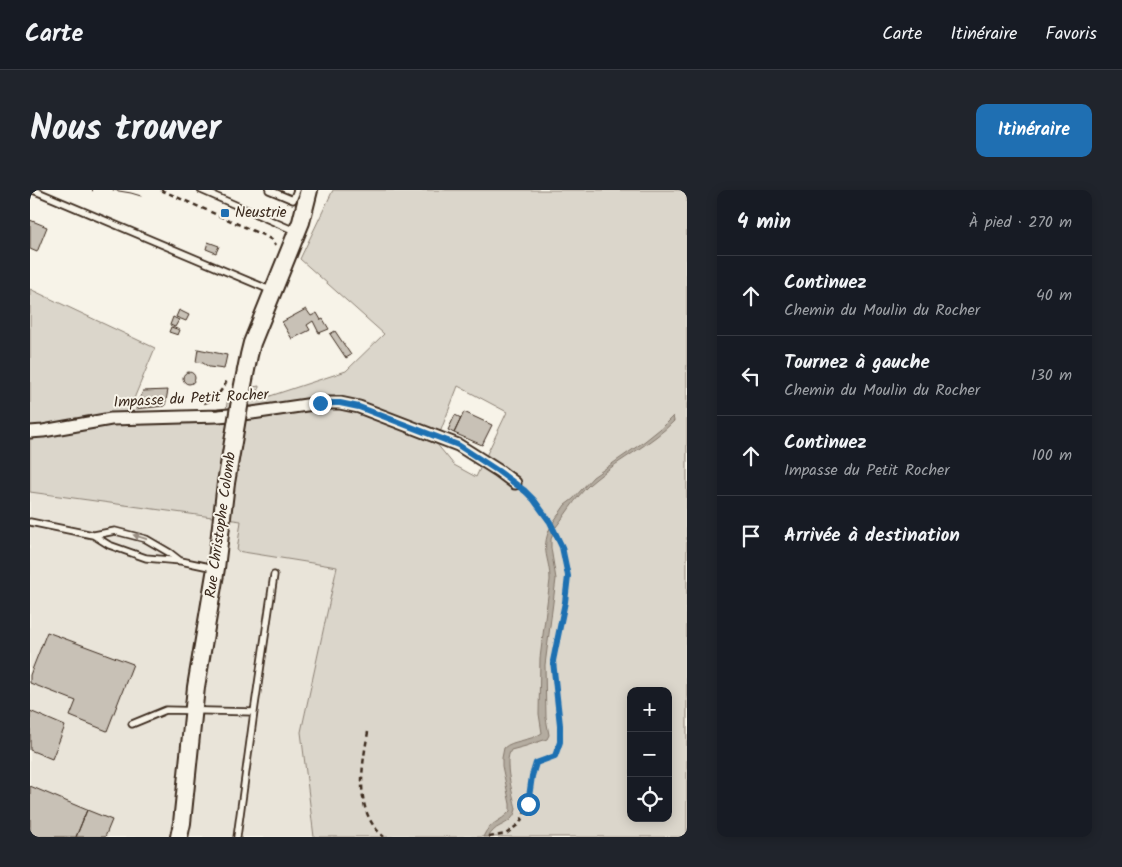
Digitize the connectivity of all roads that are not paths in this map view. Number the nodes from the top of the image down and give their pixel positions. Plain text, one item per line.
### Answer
1 (33, 190) edge
2 (201, 190) edge
3 (269, 190) edge
4 (297, 190) edge
5 (309, 190) edge
6 (321, 190) edge
7 (283, 193) edge
8 (299, 227) junction
9 (273, 292) junction
10 (30, 432) edge
11 (515, 483) road end
12 (30, 522) edge
13 (94, 535) junction
14 (181, 561) junction
15 (216, 568) junction
16 (274, 575) dead end
17 (194, 710) junction
18 (254, 712) junction
19 (132, 724) dead end
20 (178, 837) edge
21 (238, 837) edge

1 - 9 lane
2 - 8 lane
3 - 7 lane
4 - 7 lane
5 - 8 street, Rue Christophe Colomb
6 - 8 street, Rue Christophe Colomb
8 - 9 street, Rue Christophe Colomb
9 - 15 street, Rue Christophe Colomb, bridge
10 - 11 street, Impasse du Petit Rocher
12 - 13 lane
13 - 14 lane
14 -> 13 lane
14 - 15 lane
15 - 17 street, Rue Christophe Colomb
16 - 18 lane
17 - 18 lane
17 - 19 lane
17 - 20 street, Rue Christophe Colomb
18 - 21 lane

